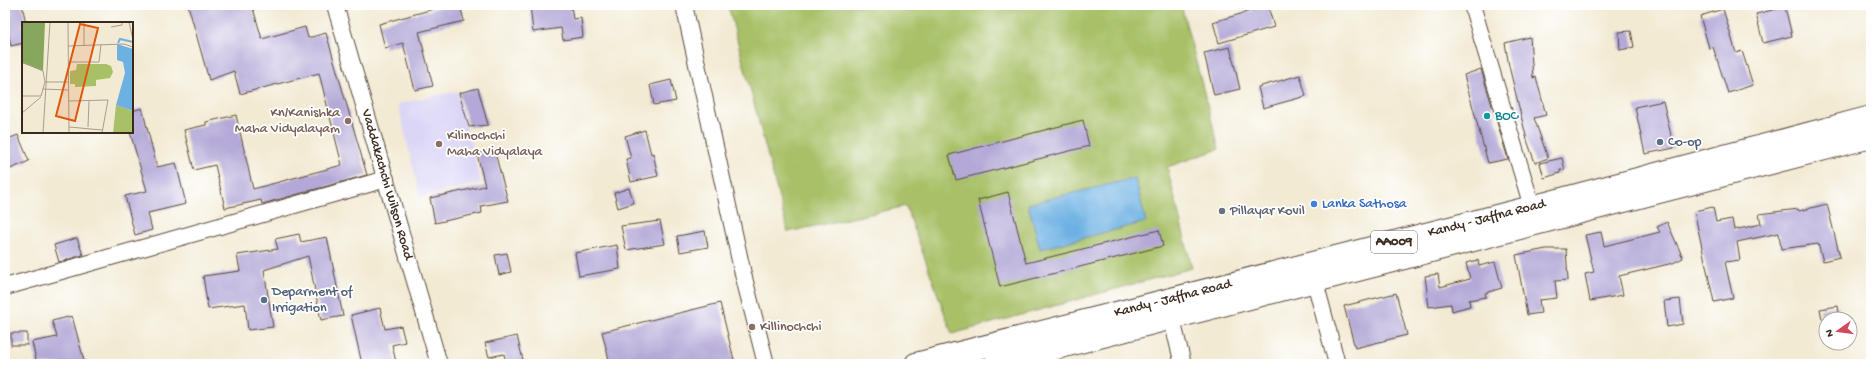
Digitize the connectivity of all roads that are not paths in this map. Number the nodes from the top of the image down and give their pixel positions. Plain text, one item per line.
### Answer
1 (335, 5) edge
2 (684, 5) edge
3 (1472, 5) edge
4 (1871, 117) edge
5 (1871, 137) edge
6 (386, 179) junction
7 (1535, 216) junction
8 (1315, 282) junction
9 (5, 287) edge
10 (1169, 310) junction
11 (439, 364) edge
12 (766, 364) edge
13 (916, 364) edge
14 (995, 364) edge
15 (1183, 364) edge
16 (1336, 364) edge

1 - 6 street, Vaddakachchi Wilson Road
2 - 12 street
3 - 7 street
4 - 7 highway, Kandy - Jaffna Road / AA009
5 - 7 highway, Kandy - Jaffna Road / AA009
6 - 9 street
6 - 11 street, Vaddakachchi Wilson Road
7 - 8 highway, Kandy - Jaffna Road / AA009
7 - 10 highway, Kandy - Jaffna Road / AA009
8 - 10 highway, Kandy - Jaffna Road / AA009
8 - 16 street
10 - 13 highway, Kandy - Jaffna Road / AA009
10 - 14 highway, Kandy - Jaffna Road / AA009
10 - 15 street

